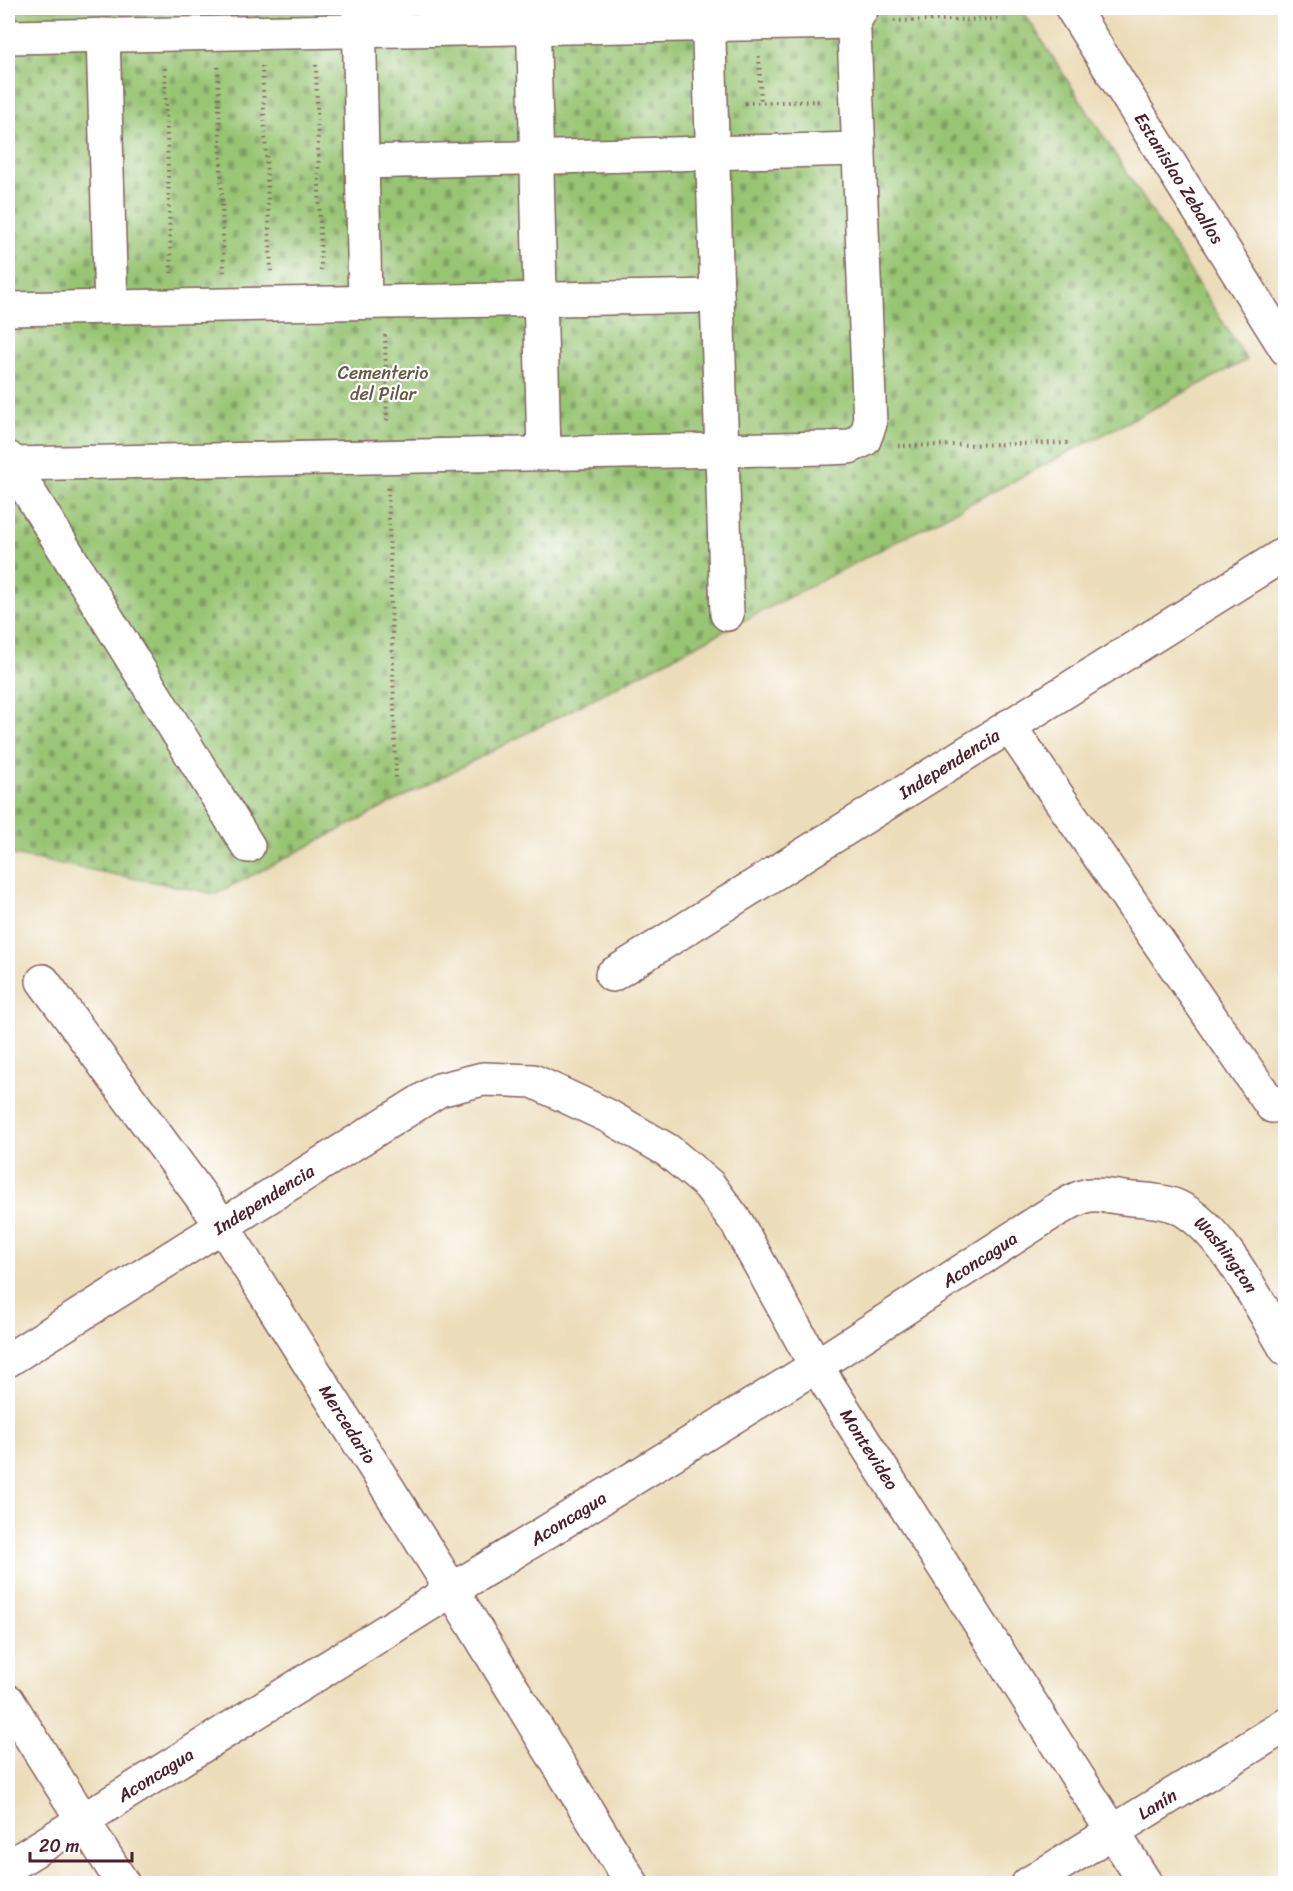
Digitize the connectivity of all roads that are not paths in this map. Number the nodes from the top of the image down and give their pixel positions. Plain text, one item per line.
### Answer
1 (1072, 8) edge
2 (856, 12) edge
3 (708, 16) edge
4 (533, 17) edge
5 (360, 19) edge
6 (103, 35) junction
7 (8, 37) edge
8 (859, 149) junction
9 (713, 153) junction
10 (537, 157) junction
11 (363, 162) junction
12 (717, 296) junction
13 (540, 299) junction
14 (375, 302) junction
15 (111, 307) junction
16 (8, 309) edge
17 (1286, 349) edge
18 (722, 451) junction
19 (544, 454) junction
20 (9, 463) edge
21 (1286, 553) edge
22 (727, 614) dead end
23 (1009, 726) junction
24 (248, 846) dead end
25 (612, 975) dead end
26 (43, 981) dead end
27 (532, 1081) joint
28 (1272, 1106) dead end
29 (1136, 1199) joint
30 (222, 1226) junction
31 (1286, 1349) edge
32 (8, 1360) edge
33 (816, 1366) junction
34 (452, 1590) junction
35 (8, 1701) edge
36 (1286, 1725) edge
37 (83, 1820) junction
38 (1114, 1831) junction
39 (8, 1867) edge
40 (123, 1884) edge
41 (632, 1884) edge
42 (1028, 1884) edge
43 (1146, 1884) edge

1 - 17 street, Estanislao Zeballos
2 - 3 street
2 - 8 street
3 - 4 street
3 - 9 street
4 - 5 street
4 - 10 street
5 - 6 street
5 - 11 street
6 - 7 street
6 - 15 street
8 - 9 street
8 - 18 street
9 - 10 street
9 - 12 street
10 - 11 street
10 - 13 street
11 - 14 street
12 - 13 street
12 - 18 street
13 - 14 street
13 - 19 street
14 - 15 street
15 - 16 street
18 - 19 street
18 - 22 street
19 - 20 street
20 - 24 street
21 - 23 street, Independencia
23 - 25 street, Independencia
23 - 28 street
26 - 30 street, Mercedario
27 - 30 street, Independencia
27 - 33 street, Montevideo
29 - 31 street, Washington
29 - 33 street, Aconcagua
30 - 32 street, Independencia
30 - 34 street, Mercedario
33 - 34 street, Aconcagua
33 - 38 street, Montevideo
34 - 37 street, Aconcagua
34 - 41 street, Mercedario
35 - 37 street
36 - 38 street, Lanín
37 - 39 street, Aconcagua
37 - 40 street
38 - 42 street, Lanín
38 - 43 street, Montevideo

